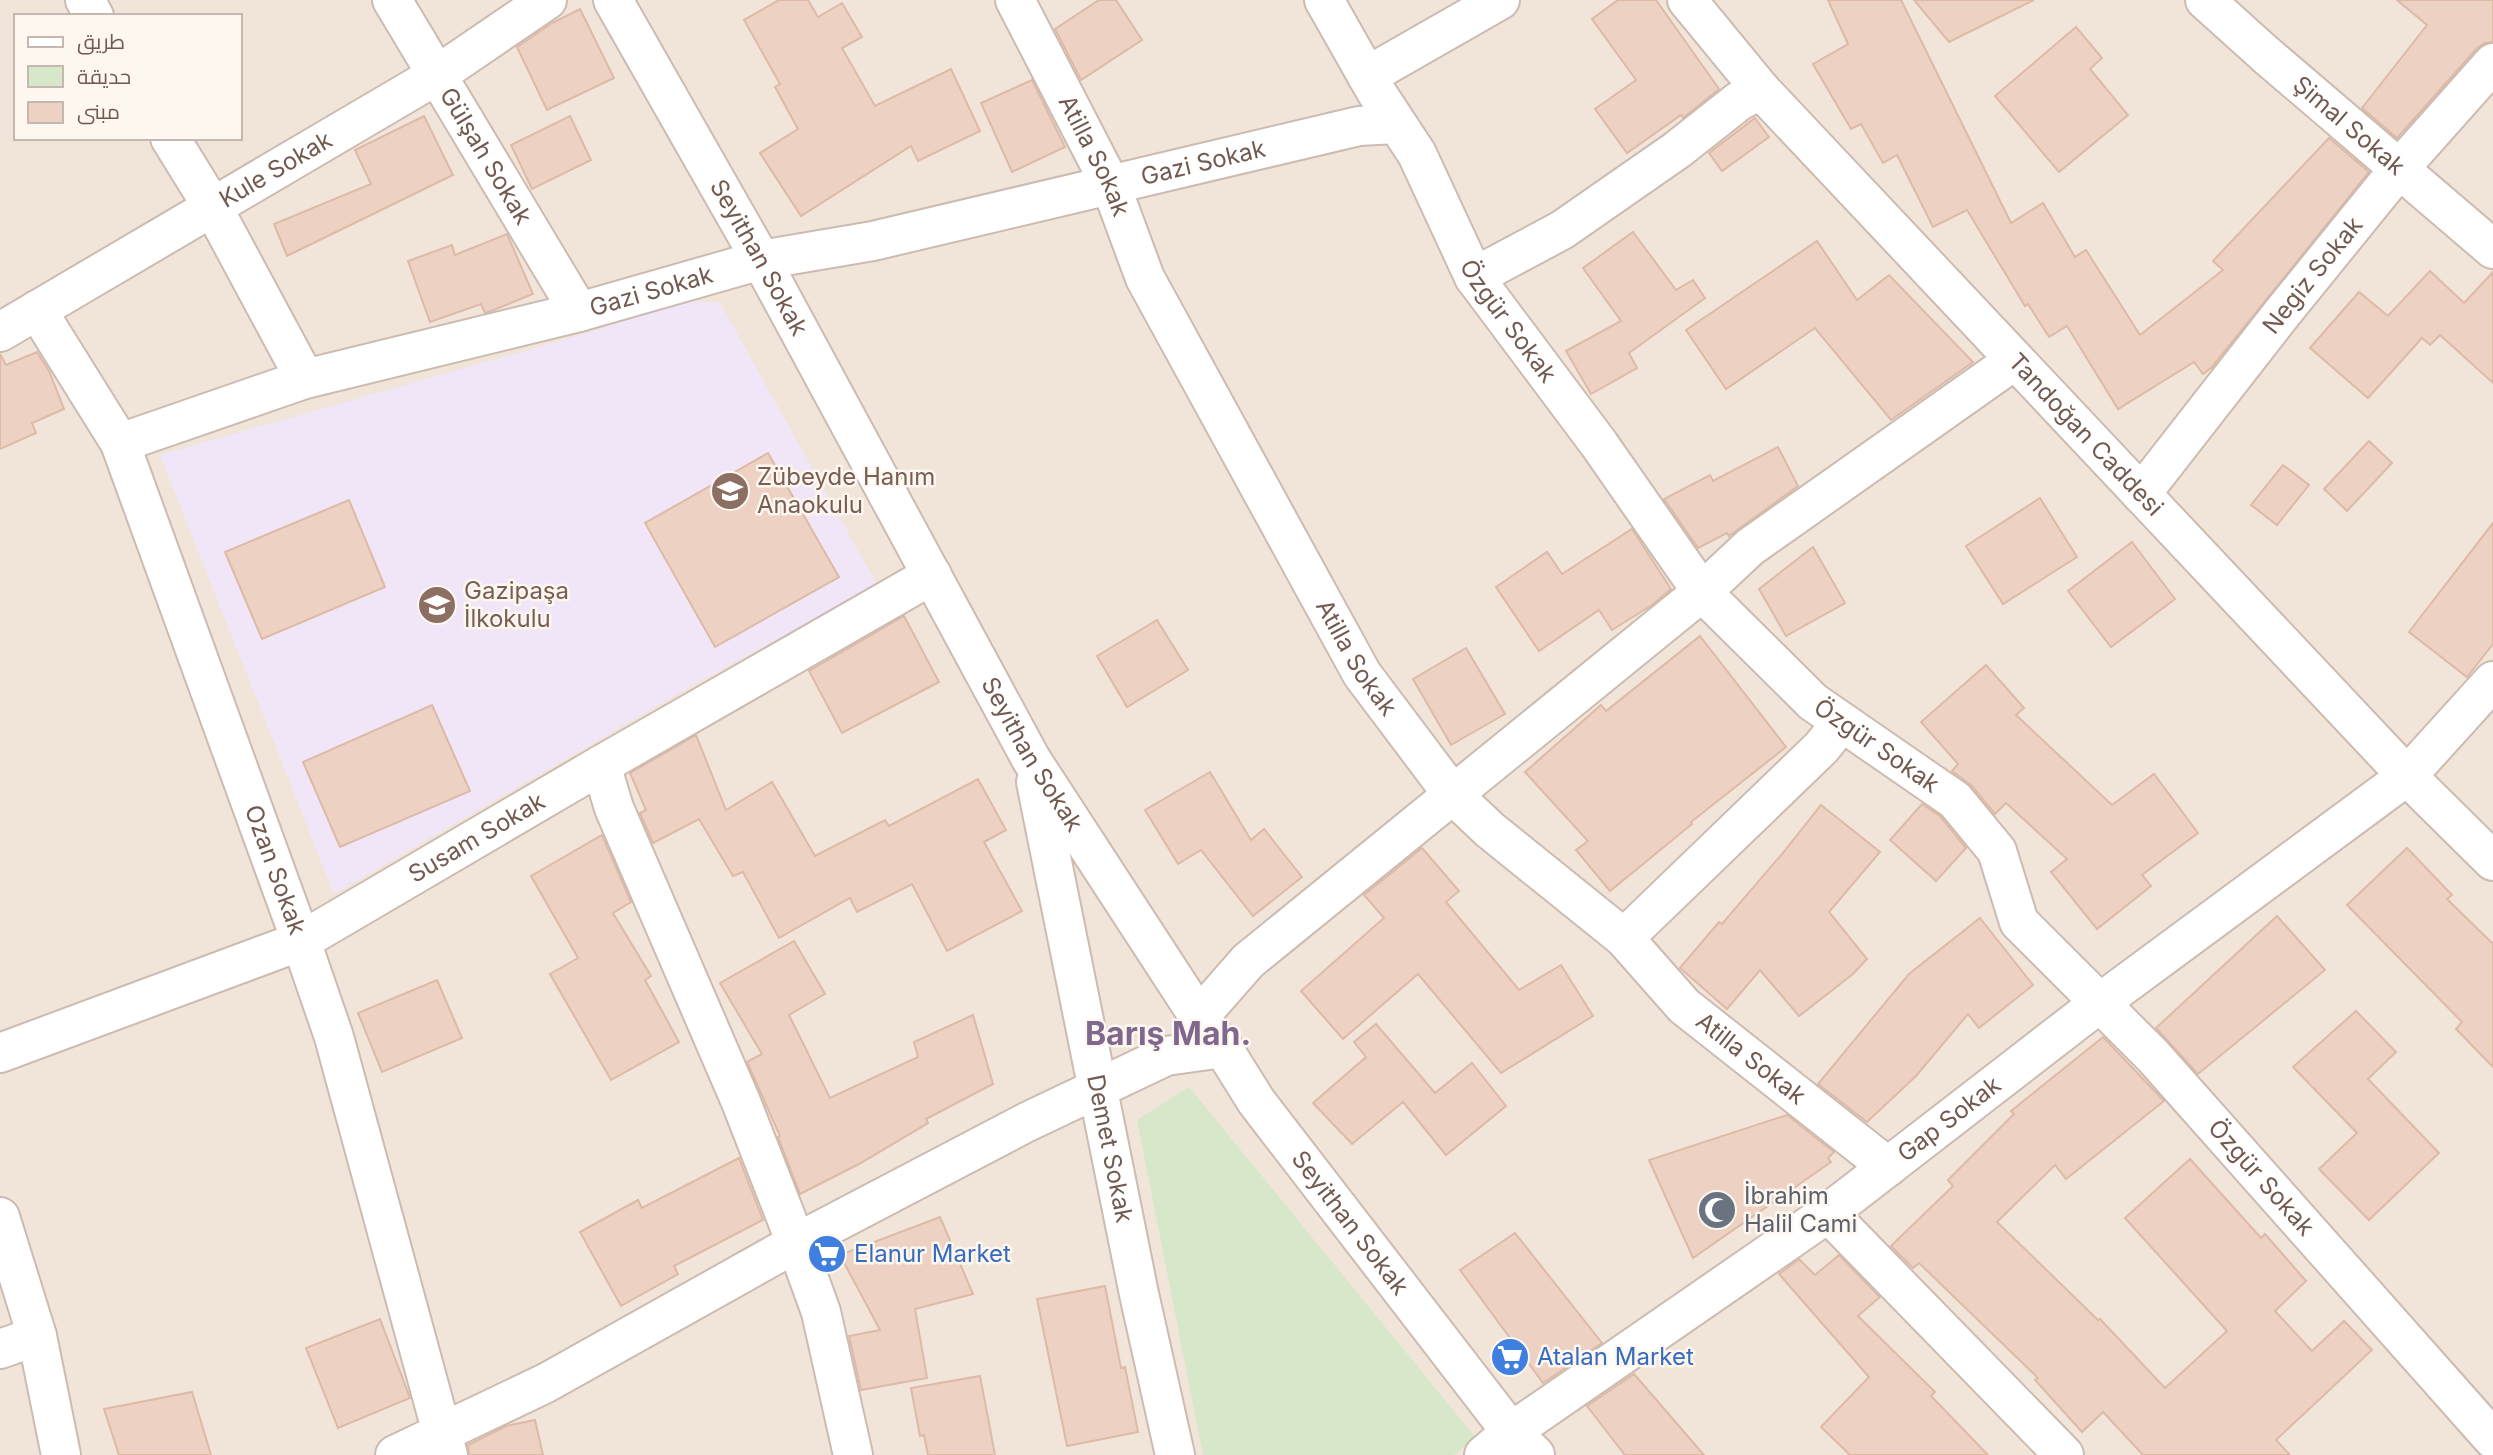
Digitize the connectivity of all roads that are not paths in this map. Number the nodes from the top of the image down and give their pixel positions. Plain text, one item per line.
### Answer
1 (393, 0) edge
2 (547, 0) edge
3 (613, 0) edge
4 (1015, 0) edge
5 (1324, 0) edge
6 (1500, 0) edge
7 (1687, 0) edge
8 (2205, 0) edge
9 (2493, 63) edge
10 (437, 75) junction
11 (1367, 76) junction
12 (1760, 90) junction
13 (1396, 124) junction
14 (171, 140) edge
15 (2399, 169) junction
16 (1111, 186) junction
17 (212, 206) junction
18 (2493, 249) edge
19 (761, 260) junction
20 (1474, 277) junction
21 (37, 310) junction
22 (579, 312) junction
23 (0, 332) edge
24 (2015, 360) junction
25 (305, 379) junction
26 (120, 443) junction
27 (2141, 494) junction
28 (932, 575) junction
29 (1702, 592) junction
30 (2493, 681) edge
31 (1842, 722) junction
32 (1031, 759) junction
33 (601, 765) junction
34 (2407, 776) junction
35 (1453, 795) junction
36 (2493, 861) edge
37 (1624, 937) junction
38 (301, 941) junction
39 (2101, 1002) junction
40 (1199, 1017) junction
41 (1223, 1048) junction
42 (0, 1053) edge
43 (1099, 1086) junction
44 (1888, 1167) junction
45 (1828, 1213) junction
46 (0, 1217) edge
47 (796, 1243) junction
48 (37, 1336) junction
49 (0, 1349) edge
50 (2493, 1439) edge
51 (444, 1443) edge
52 (1510, 1447) edge
53 (61, 1455) edge
54 (395, 1455) edge
55 (853, 1455) edge
56 (1175, 1455) edge
57 (2063, 1455) edge

1 - 10 street, Gülşah Sokak
2 - 10 street, Kule Sokak
3 - 19 street, Seyithan Sokak
4 - 16 street, Atilla Sokak
5 - 11 street, Özgür Sokak
6 - 11 street
7 - 12 street, Tandoğan Caddesi
8 - 15 street, Şimal Sokak
9 - 15 street, Negiz Sokak
10 - 17 street, Kule Sokak
10 - 22 street, Gülşah Sokak
11 - 13 street, Özgür Sokak
12 - 20 street
12 - 24 street, Tandoğan Caddesi
13 - 16 street, Gazi Sokak
13 - 20 street, Özgür Sokak
14 - 17 street
15 - 18 street, Şimal Sokak
15 - 27 street, Negiz Sokak
16 - 19 street, Gazi Sokak
16 - 35 street, Atilla Sokak
17 - 21 street, Kule Sokak
17 - 25 street
19 - 22 street, Gazi Sokak
19 - 28 street, Seyithan Sokak
20 - 29 street, Özgür Sokak
21 - 23 street, Kule Sokak
21 - 26 street, Ozan Sokak
22 - 25 street, Gazi Sokak
24 - 27 street, Tandoğan Caddesi
24 - 29 street
25 - 26 street, Gazi Sokak
26 - 38 street, Ozan Sokak
27 - 34 street, Tandoğan Caddesi
28 - 32 street, Seyithan Sokak
28 - 33 street, Susam Sokak
29 - 31 street, Özgür Sokak
29 - 35 street
30 - 34 street, Gap Sokak
31 - 37 street
31 - 39 street, Özgür Sokak
32 - 40 street, Seyithan Sokak
32 - 43 street, Demet Sokak
33 - 38 street, Susam Sokak
33 - 47 street
34 - 36 street, Tandoğan Caddesi
34 - 39 street, Gap Sokak
35 - 37 street, Atilla Sokak
35 - 40 street
37 - 44 street, Atilla Sokak
38 - 42 street, Susam Sokak
38 - 51 street, Ozan Sokak
39 - 44 street, Gap Sokak
39 - 50 street, Özgür Sokak
40 - 41 street, Seyithan Sokak
41 - 43 street
41 - 52 street, Seyithan Sokak
43 - 47 street
43 - 56 street, Demet Sokak
44 - 45 street, Gap Sokak
45 - 52 street, Gap Sokak
45 - 57 street
46 - 48 street
47 - 51 street
47 - 55 street
48 - 49 street
48 - 53 street
51 - 54 street

